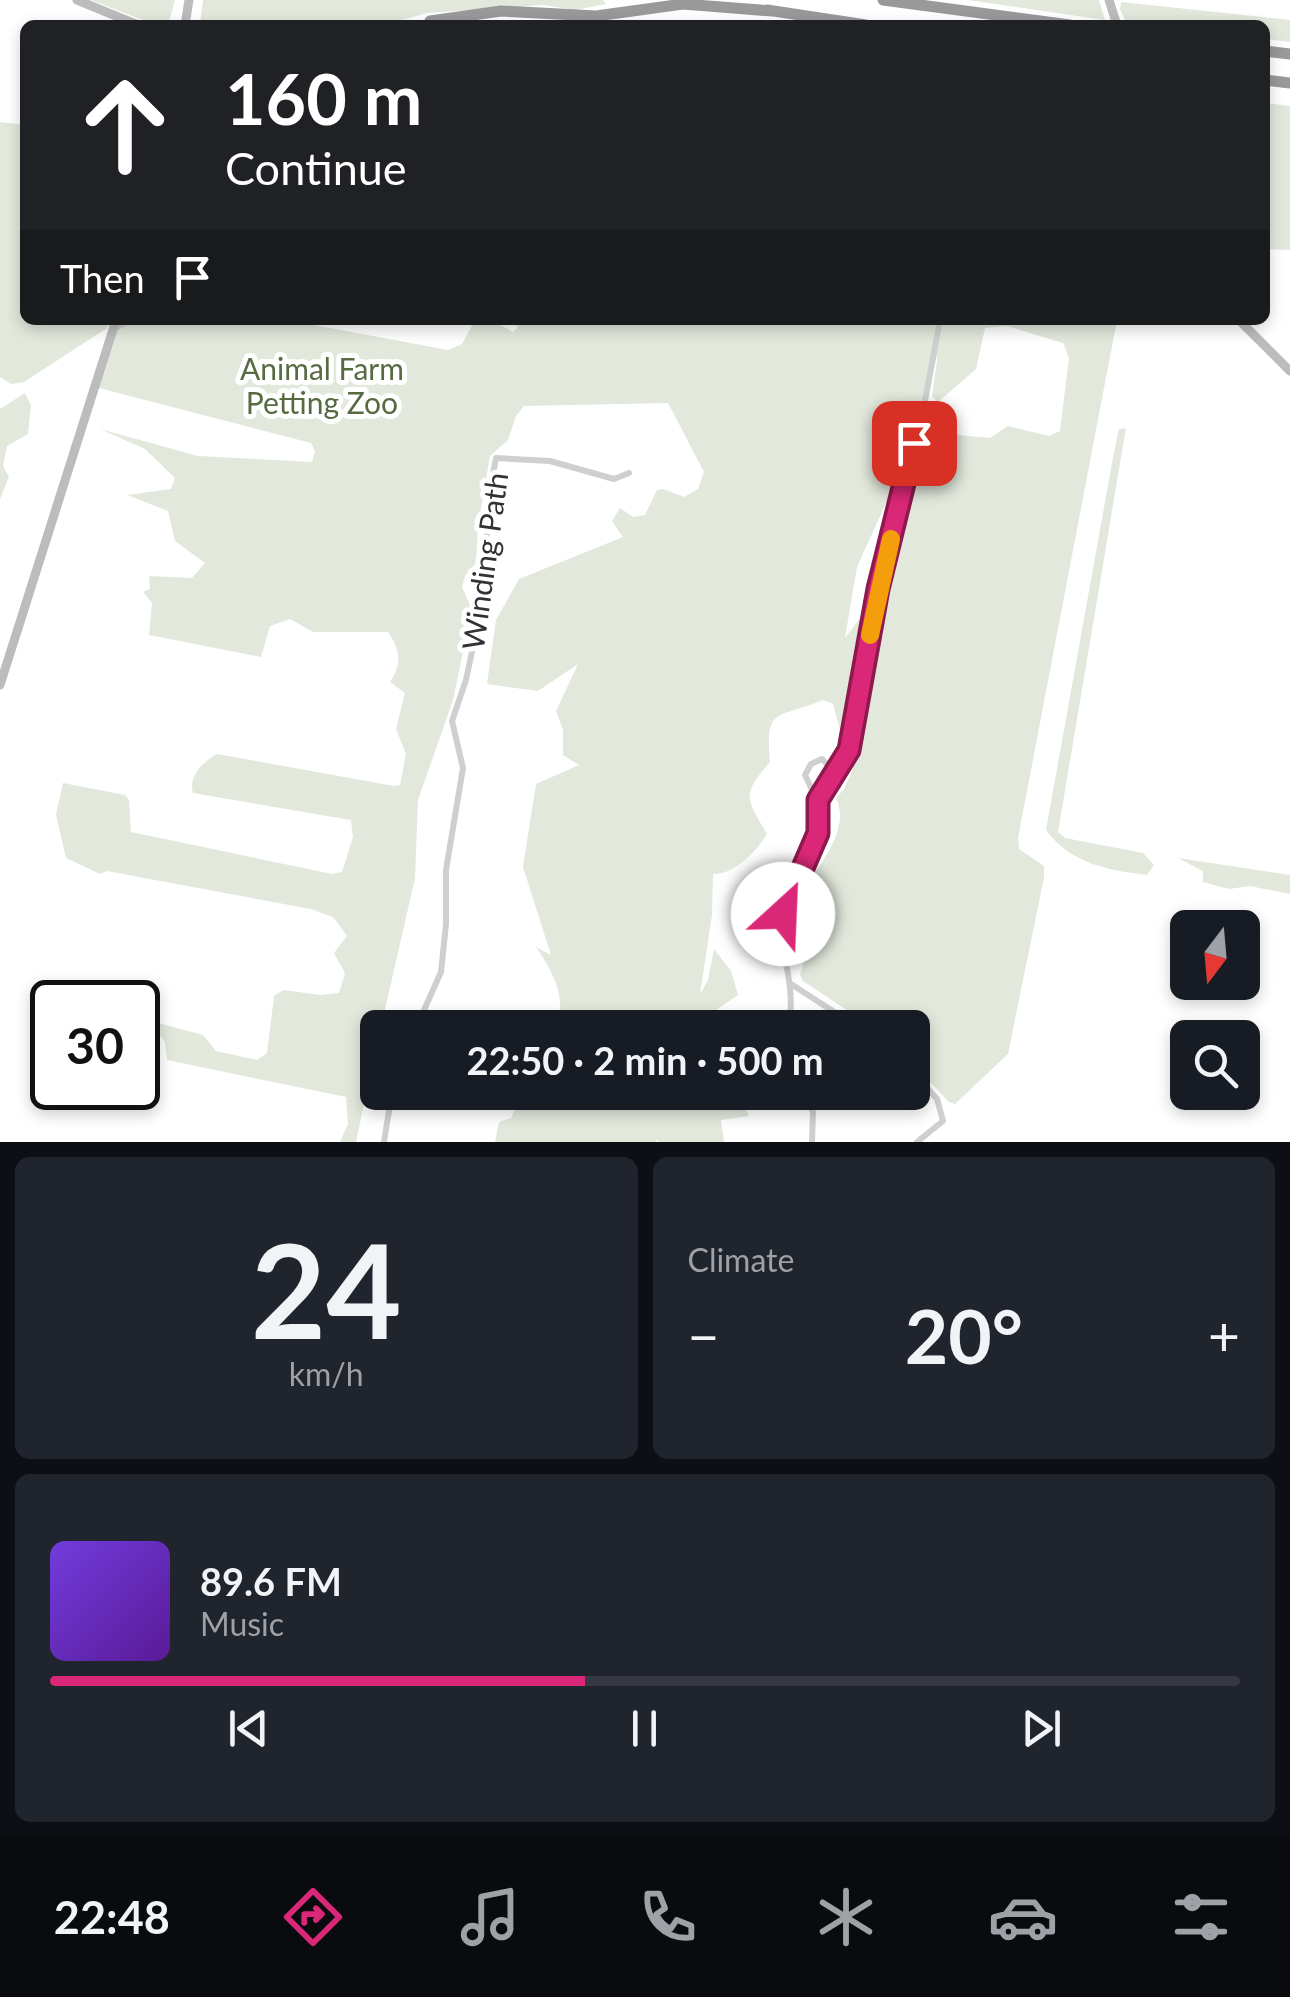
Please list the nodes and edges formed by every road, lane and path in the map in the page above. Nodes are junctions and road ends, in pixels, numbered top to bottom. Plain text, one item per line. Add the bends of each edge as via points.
1 (77, 0) edge
2 (704, 0) edge
3 (883, 0) edge
4 (772, 11) junction
5 (126, 20) edge
6 (447, 20) edge
7 (832, 20) edge
8 (1033, 20) edge
9 (115, 325) edge
10 (939, 325) edge
11 (1244, 325) edge
12 (1290, 372) edge
13 (629, 474) dead end
14 (0, 685) edge
15 (836, 773) junction
16 (818, 800) junction
17 (790, 983) junction
18 (424, 1010) edge
19 (790, 1010) edge
20 (831, 1010) edge
21 (930, 1092) edge
22 (389, 1110) edge
23 (812, 1110) edge
24 (384, 1142) edge
25 (812, 1142) edge
26 (917, 1142) edge

1 - 5 main road
2 - 4 highway
3 - 8 highway
4 - 6 highway via 682,4 596,16 502,11
4 - 7 highway
9 - 14 main road
10 - 15 street via 878,589 849,750
11 - 12 main road
13 - 18 street, Winding Path via 614,479 550,461 496,458 482,604 452,721 464,768 446,870 441,972
15 - 16 street
15 - 16 street via 822,759 811,764 805,775
16 - 17 street via 818,833 783,914 781,945
17 - 19 street
17 - 20 street
21 - 26 street via 943,1120
22 - 24 street
23 - 25 street

